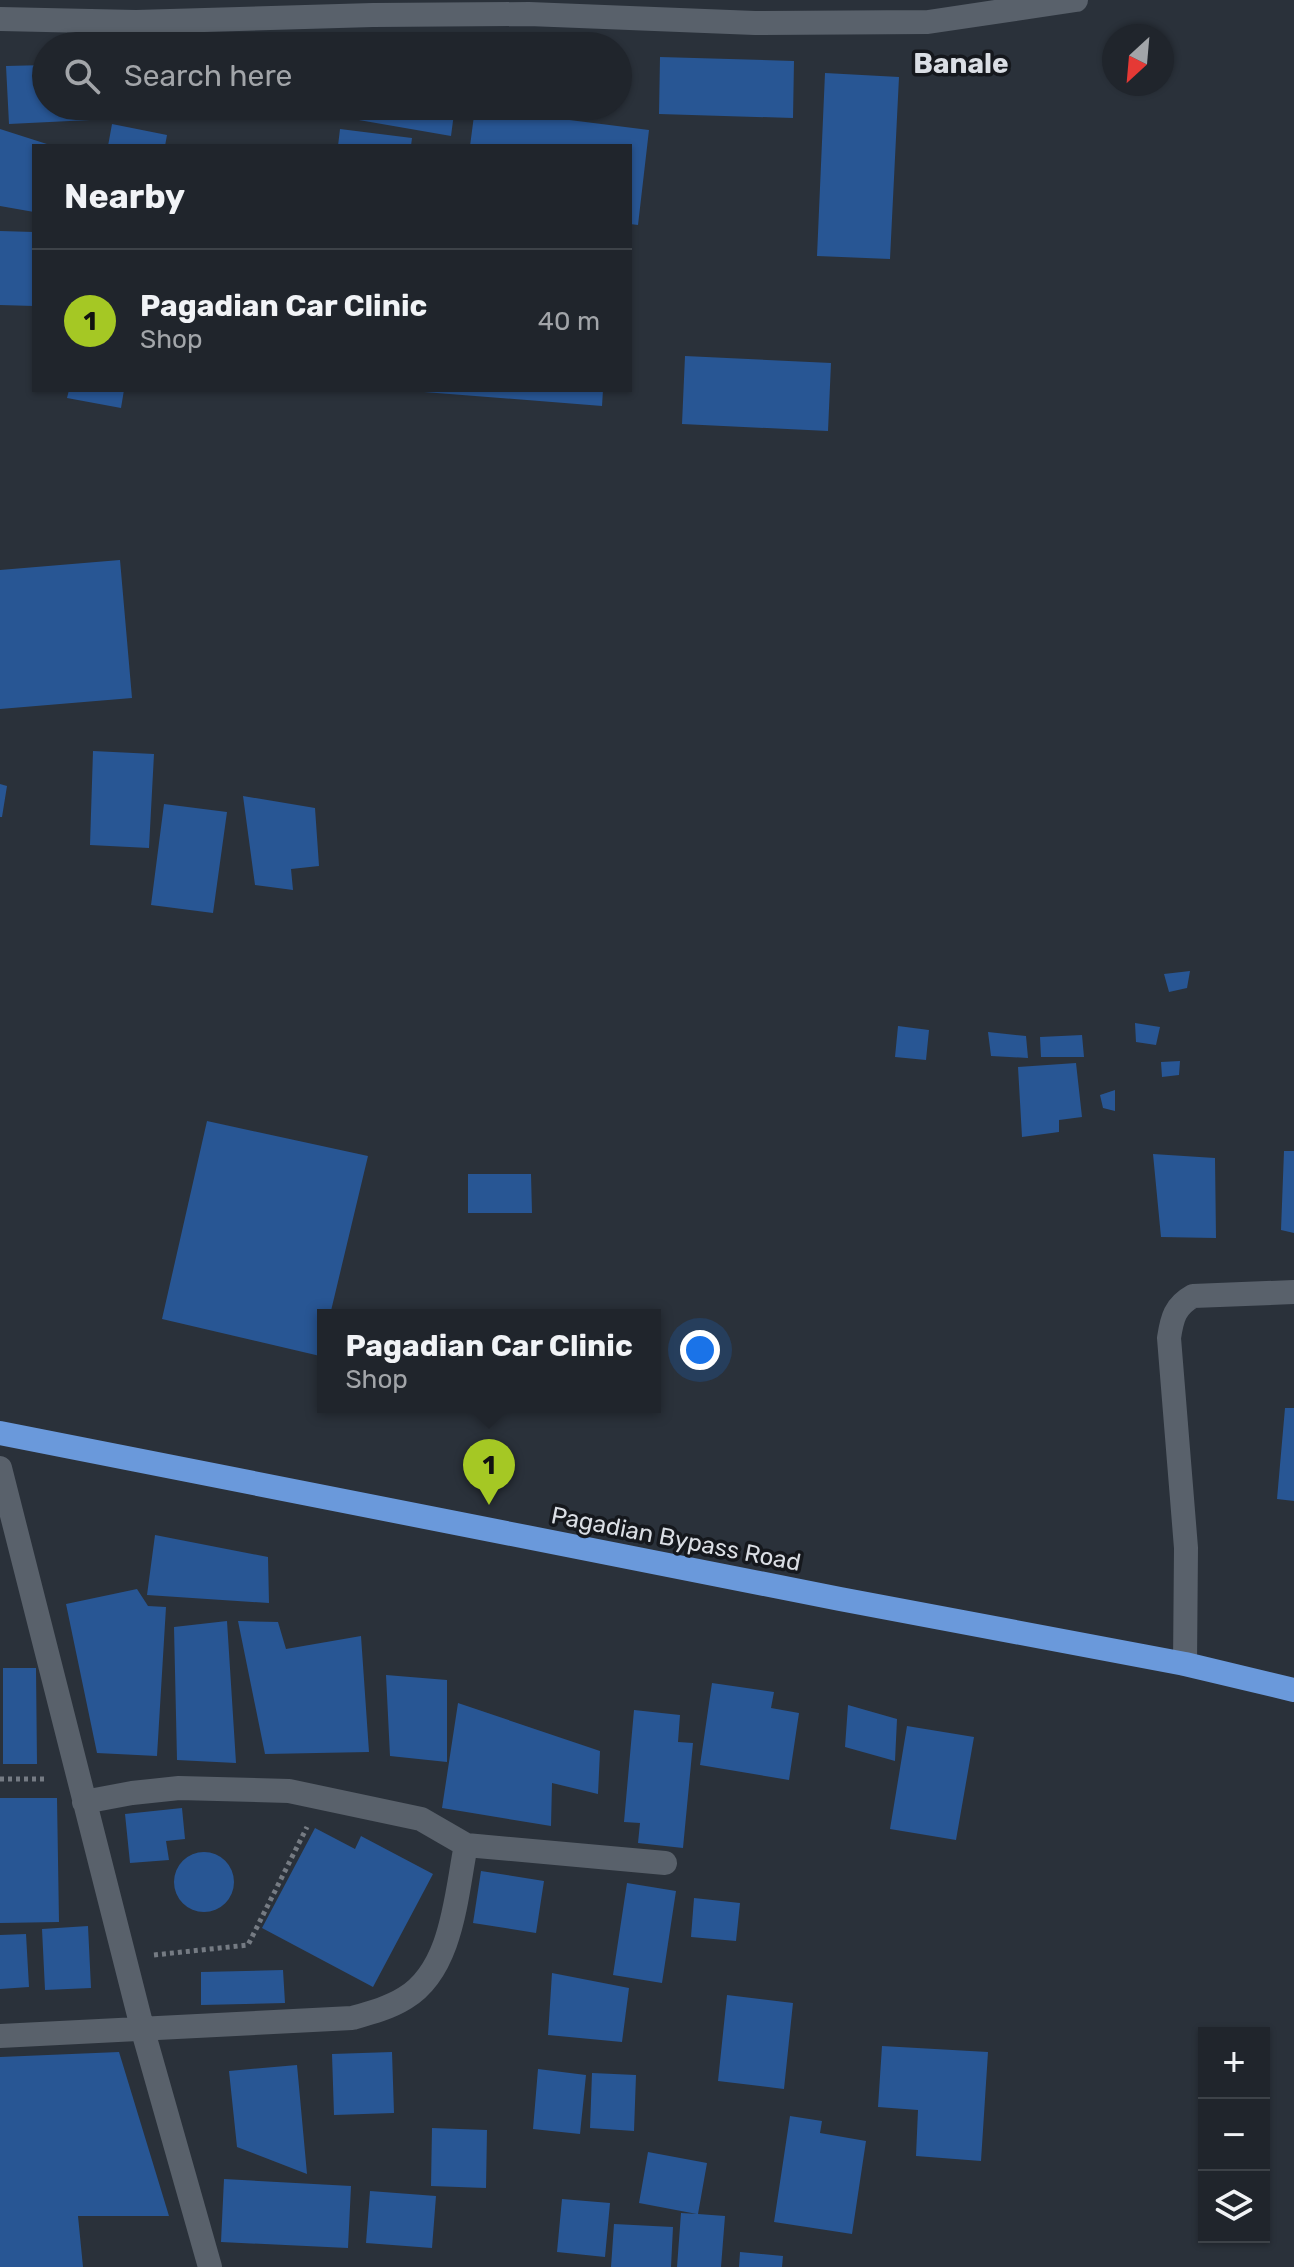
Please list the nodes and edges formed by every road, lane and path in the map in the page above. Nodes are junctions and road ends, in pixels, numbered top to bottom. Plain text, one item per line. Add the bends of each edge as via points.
1 (1076, 0) edge
2 (0, 19) edge
3 (1294, 1292) edge
4 (0, 1433) edge
5 (0, 1468) edge
6 (1185, 1664) junction
7 (1294, 1690) edge
8 (0, 1779) edge
9 (81, 1791) junction
10 (321, 1797) junction
11 (466, 1845) junction
12 (665, 1863) dead end
13 (124, 1958) junction
14 (143, 2031) junction
15 (0, 2036) edge
16 (210, 2267) edge

1 - 2 street via 928,22 755,23 529,14 136,22
3 - 6 street via 1193,1296 1182,1302 1172,1320 1169,1338 1186,1548
4 - 6 highway, Pagadian Bypass Road
5 - 9 street
6 - 7 highway, Pagadian Bypass Road
8 - 9 path
9 - 10 street via 179,1788
9 - 13 street
10 - 11 street via 421,1819
10 - 13 path via 248,1945
11 - 12 street
11 - 14 street via 449,1931 426,1979 407,1997 352,2018
13 - 14 street
14 - 15 street
14 - 16 street

